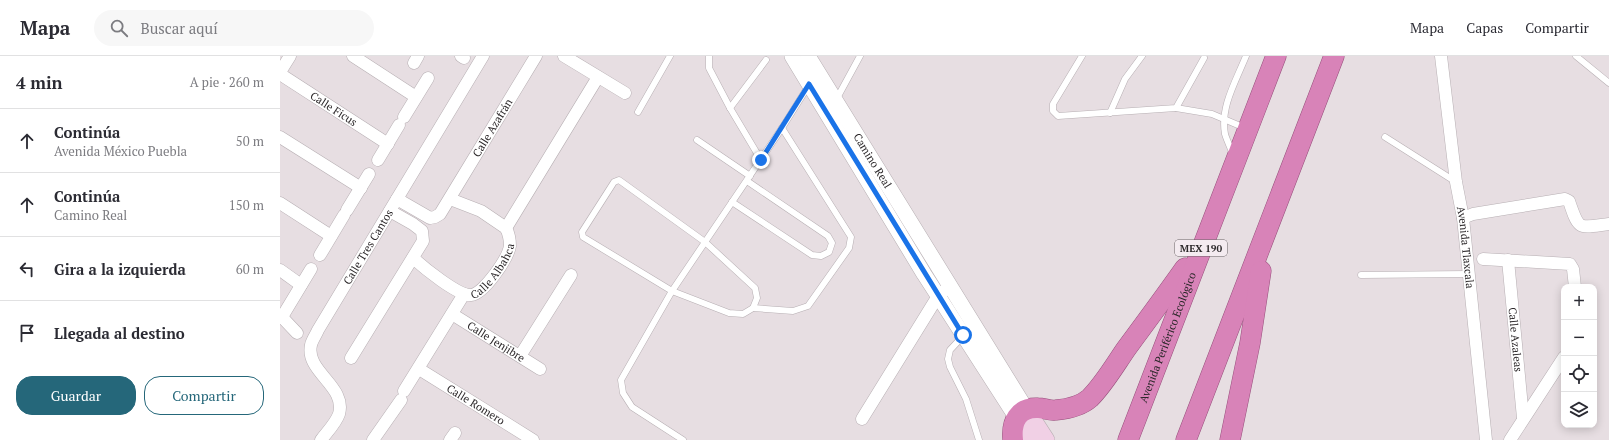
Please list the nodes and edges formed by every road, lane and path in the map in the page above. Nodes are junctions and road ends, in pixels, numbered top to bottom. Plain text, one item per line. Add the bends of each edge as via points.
1 (290, 56) edge
2 (352, 56) edge
3 (483, 56) edge
4 (536, 56) edge
5 (564, 56) edge
6 (670, 56) edge
7 (709, 56) edge
8 (792, 56) edge
9 (860, 56) edge
10 (1082, 56) edge
11 (1142, 56) edge
12 (1246, 56) edge
13 (1334, 56) edge
14 (1441, 56) edge
15 (1576, 56) edge
16 (811, 58) edge
17 (1204, 58) dead end
18 (766, 60) dead end
19 (1271, 60) edge
20 (280, 73) edge
21 (598, 77) junction
22 (428, 78) dead end
23 (1609, 83) edge
24 (809, 84) junction
25 (625, 93) dead end
26 (416, 97) junction
27 (835, 102) junction
28 (730, 108) junction
29 (1176, 108) junction
30 (638, 112) dead end
31 (1110, 113) junction
32 (1224, 118) junction
33 (782, 128) junction
34 (1248, 129) junction
35 (280, 137) edge
36 (1385, 137) dead end
37 (696, 140) dead end
38 (388, 144) junction
39 (378, 160) dead end
40 (761, 160) junction
41 (1236, 160) junction
42 (369, 174) dead end
43 (748, 178) junction
44 (1456, 182) junction
45 (361, 188) junction
46 (397, 199) junction
47 (450, 199) junction
48 (732, 202) junction
49 (280, 203) edge
50 (390, 211) junction
51 (420, 212) junction
52 (1463, 218) junction
53 (413, 224) junction
54 (1609, 224) edge
55 (506, 228) junction
56 (1267, 233) junction
57 (331, 236) junction
58 (705, 242) junction
59 (1201, 247) junction
60 (320, 255) dead end
61 (413, 258) junction
62 (1483, 259) dead end
63 (1508, 260) junction
64 (311, 269) dead end
65 (280, 270) edge
66 (930, 270) junction
67 (1361, 274) dead end
68 (1468, 274) junction
69 (571, 275) dead end
70 (1575, 284) edge
71 (301, 285) junction
72 (672, 291) junction
73 (944, 291) junction
74 (464, 294) junction
75 (753, 308) junction
76 (452, 314) junction
77 (281, 316) edge
78 (969, 332) junction
79 (297, 333) dead end
80 (520, 356) junction
81 (351, 358) dead end
82 (1561, 362) edge
83 (419, 369) junction
84 (540, 369) dead end
85 (1021, 413) junction
86 (1524, 418) junction
87 (862, 419) dead end
88 (321, 440) edge
89 (373, 440) edge
90 (533, 440) edge
91 (683, 440) edge
92 (979, 440) edge
93 (1013, 440) edge
94 (1030, 440) edge
95 (1046, 440) edge
96 (1128, 440) edge
97 (1186, 440) edge
98 (1230, 440) edge
99 (1486, 440) edge
100 (1510, 440) edge

1 - 20 street
2 - 26 street
3 - 46 street, Calle Tres Cantos
4 - 47 street, Calle Azafrán
5 - 21 street
6 - 30 lane
7 - 28 lane via 709,68
8 - 24 street, Camino Real
9 - 27 lane
10 - 31 lane via 1053,104 1053,112 1058,116
11 - 31 lane via 1125,79
12 - 32 lane via 1226,106
13 - 56 highway
14 - 44 street, Avenida Tlaxcala
15 - 23 lane
16 - 27 street, Camino Real
17 - 29 lane
18 - 28 lane
19 - 34 highway, Avenida Periférico Ecológico / MEX 190 via 1265,86
20 - 38 street, Calle Ficus
21 - 25 street
21 - 55 street, Calle Albahca
22 - 26 street
24 - 33 lane
24 - 66 street, Camino Real
26 - 38 street
27 - 66 street, Camino Real
28 - 40 lane
29 - 31 lane
29 - 32 lane
32 - 34 lane
32 - 41 lane via 1225,135
33 - 40 lane
33 - 75 lane via 851,237 848,248 808,306 793,311
34 - 41 highway, Avenida Periférico Ecológico / MEX 190
35 - 45 street
36 - 44 lane
37 - 43 lane
38 - 39 street
40 - 43 lane
41 - 59 highway, Avenida Periférico Ecológico / MEX 190
42 - 45 street
43 - 48 lane
43 - 48 lane via 828,236 832,243 828,252 821,256 812,255
44 - 52 street, Avenida Tlaxcala
45 - 57 street
46 - 50 street, Calle Tres Cantos
46 - 51 street
47 - 51 street, Calle Azafrán via 435,217 430,218
47 - 55 street via 481,211
48 - 58 lane
49 - 57 street
50 - 53 street
50 - 88 street, Calle Tres Cantos via 311,345 315,365 339,396 341,405 338,416
51 - 53 street
52 - 54 street via 1473,214 1565,199 1569,201 1579,226
52 - 68 street, Avenida Tlaxcala
53 - 61 street via 422,231 423,236 423,241
55 - 74 street, Calle Albahca via 510,237 510,247 503,260 480,292
56 - 97 highway
56 - 98 highway via 1250,343
57 - 60 street
58 - 72 lane
58 - 72 lane via 624,182 614,182 582,232 584,236
58 - 75 lane via 755,288 757,298
59 - 85 highway via 1090,398 1068,409 1054,411 1038,408
59 - 96 highway, Avenida Periférico Ecológico / MEX 190
61 - 74 street via 426,271
61 - 81 street
62 - 63 street
63 - 70 street via 1570,264
63 - 86 street, Calle Azaleas
64 - 71 street
65 - 71 street
66 - 73 street
67 - 68 lane
68 - 99 street, Avenida Tlaxcala
69 - 80 street
71 - 77 street
72 - 75 lane via 729,313 743,314
72 - 91 lane via 621,380 623,393 632,407
73 - 78 street
73 - 87 street
74 - 76 street, Calle Albahca
76 - 80 street, Calle Jenjibre
76 - 83 street, Calle Albahca
77 - 79 street
78 - 85 street
78 - 92 lane via 950,350 948,359 966,399
80 - 84 street, Calle Jenjibre
82 - 86 street
83 - 89 street, Calle Albahca
83 - 90 street, Calle Romero
85 - 93 highway via 1012,430
85 - 94 main road
85 - 95 main road
86 - 100 street

